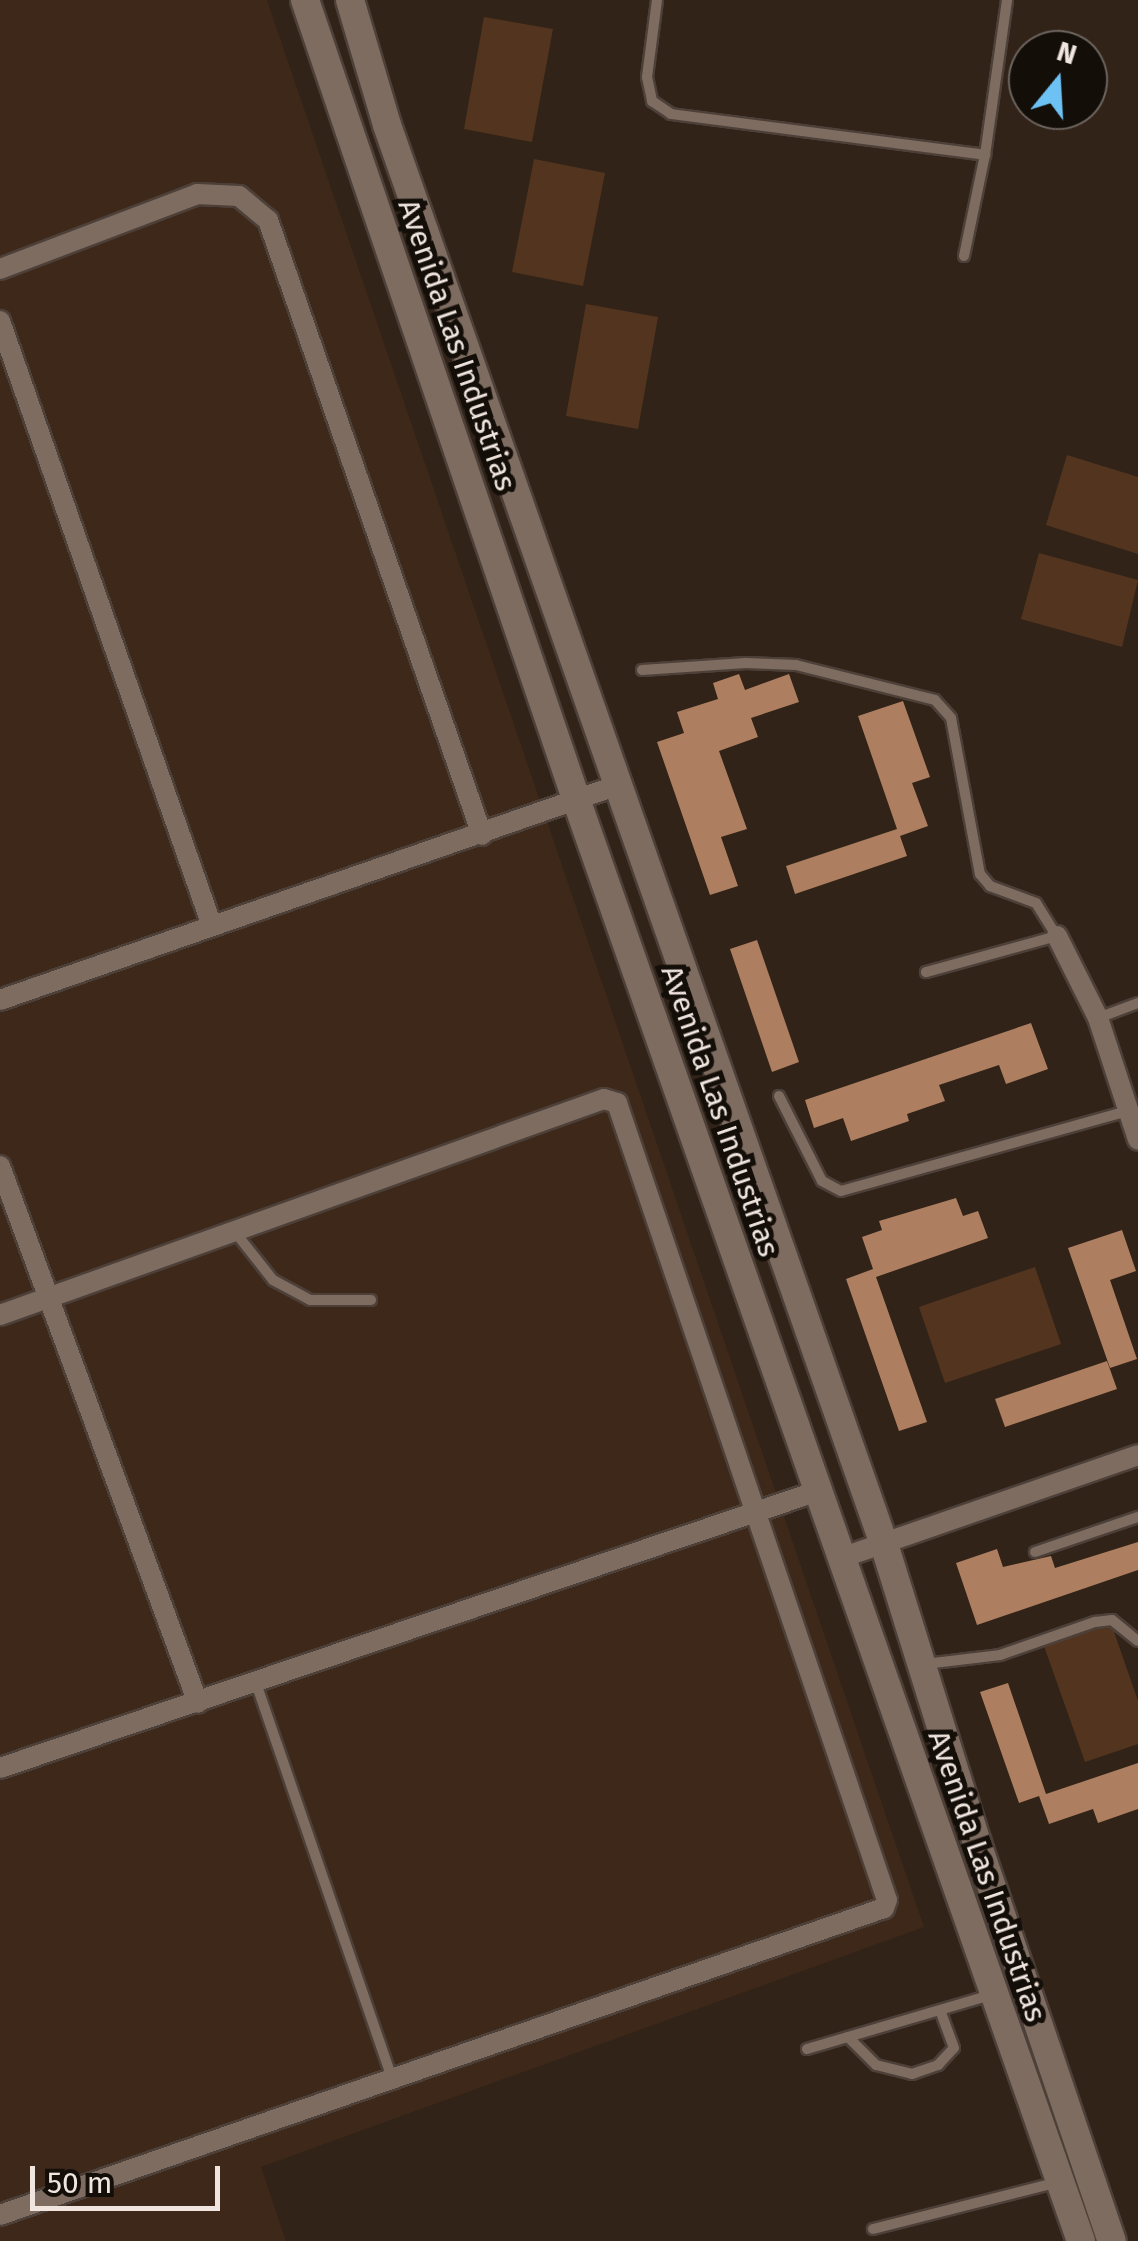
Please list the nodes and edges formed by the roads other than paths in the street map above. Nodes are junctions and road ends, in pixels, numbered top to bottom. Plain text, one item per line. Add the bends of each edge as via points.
1 (305, 0) edge
2 (350, 0) edge
3 (656, 0) edge
4 (1007, 0) edge
5 (985, 155) junction
6 (964, 256) dead end
7 (0, 270) edge
8 (0, 321) edge
9 (642, 670) dead end
10 (618, 784) junction
11 (576, 799) junction
12 (482, 835) junction
13 (212, 926) junction
14 (1057, 936) junction
15 (926, 972) dead end
16 (0, 1000) edge
17 (1138, 1003) edge
18 (1098, 1018) junction
19 (779, 1096) dead end
20 (1128, 1111) junction
21 (1138, 1140) edge
22 (0, 1166) edge
23 (235, 1232) junction
24 (48, 1298) junction
25 (371, 1300) dead end
26 (0, 1315) edge
27 (1138, 1455) edge
28 (818, 1491) junction
29 (756, 1510) junction
30 (1138, 1518) edge
31 (884, 1544) junction
32 (1035, 1552) dead end
33 (842, 1558) junction
34 (1138, 1641) edge
35 (924, 1664) junction
36 (256, 1683) junction
37 (198, 1704) junction
38 (0, 1768) edge
39 (994, 1994) junction
40 (940, 2010) junction
41 (848, 2037) junction
42 (806, 2050) dead end
43 (392, 2077) junction
44 (1060, 2182) junction
45 (0, 2215) edge
46 (873, 2229) dead end
47 (1081, 2241) edge
48 (1112, 2241) edge

1 - 11 street, Avenida Las Industrias
2 - 10 street, Avenida Las Industrias via 387,126
3 - 5 lane via 648,77 652,100 671,114
4 - 5 lane
5 - 6 lane
7 - 12 street via 197,194 239,196 268,220
8 - 13 street
9 - 14 lane via 796,665 935,700 950,718 980,874 990,886 1036,903
10 - 11 street
10 - 31 street, Avenida Las Industrias
11 - 12 street
11 - 28 street, Avenida Las Industrias
12 - 13 street
13 - 16 street
14 - 15 lane
14 - 18 street
17 - 18 lane
18 - 20 street
19 - 20 lane via 822,1181 841,1191
20 - 21 street
22 - 24 street
23 - 24 street
23 - 25 lane via 273,1280 310,1300
23 - 29 street via 604,1099 618,1104
24 - 26 street
24 - 37 street
27 - 31 street
28 - 29 street
28 - 33 street, Avenida Las Industrias
29 - 36 street
29 - 43 street via 887,1890 884,1908
30 - 32 lane
31 - 33 street
31 - 35 street, Avenida Las Industrias
33 - 39 street, Avenida Las Industrias
34 - 35 lane via 1112,1620 1000,1655
35 - 48 street, Avenida Las Industrias via 977,1843
36 - 37 street
36 - 43 lane
37 - 38 street
39 - 40 lane
39 - 44 street, Avenida Las Industrias
40 - 41 lane
40 - 41 lane via 954,2048 938,2065 912,2074 876,2065
41 - 42 lane
43 - 45 street
44 - 46 lane
44 - 47 street, Avenida Las Industrias

